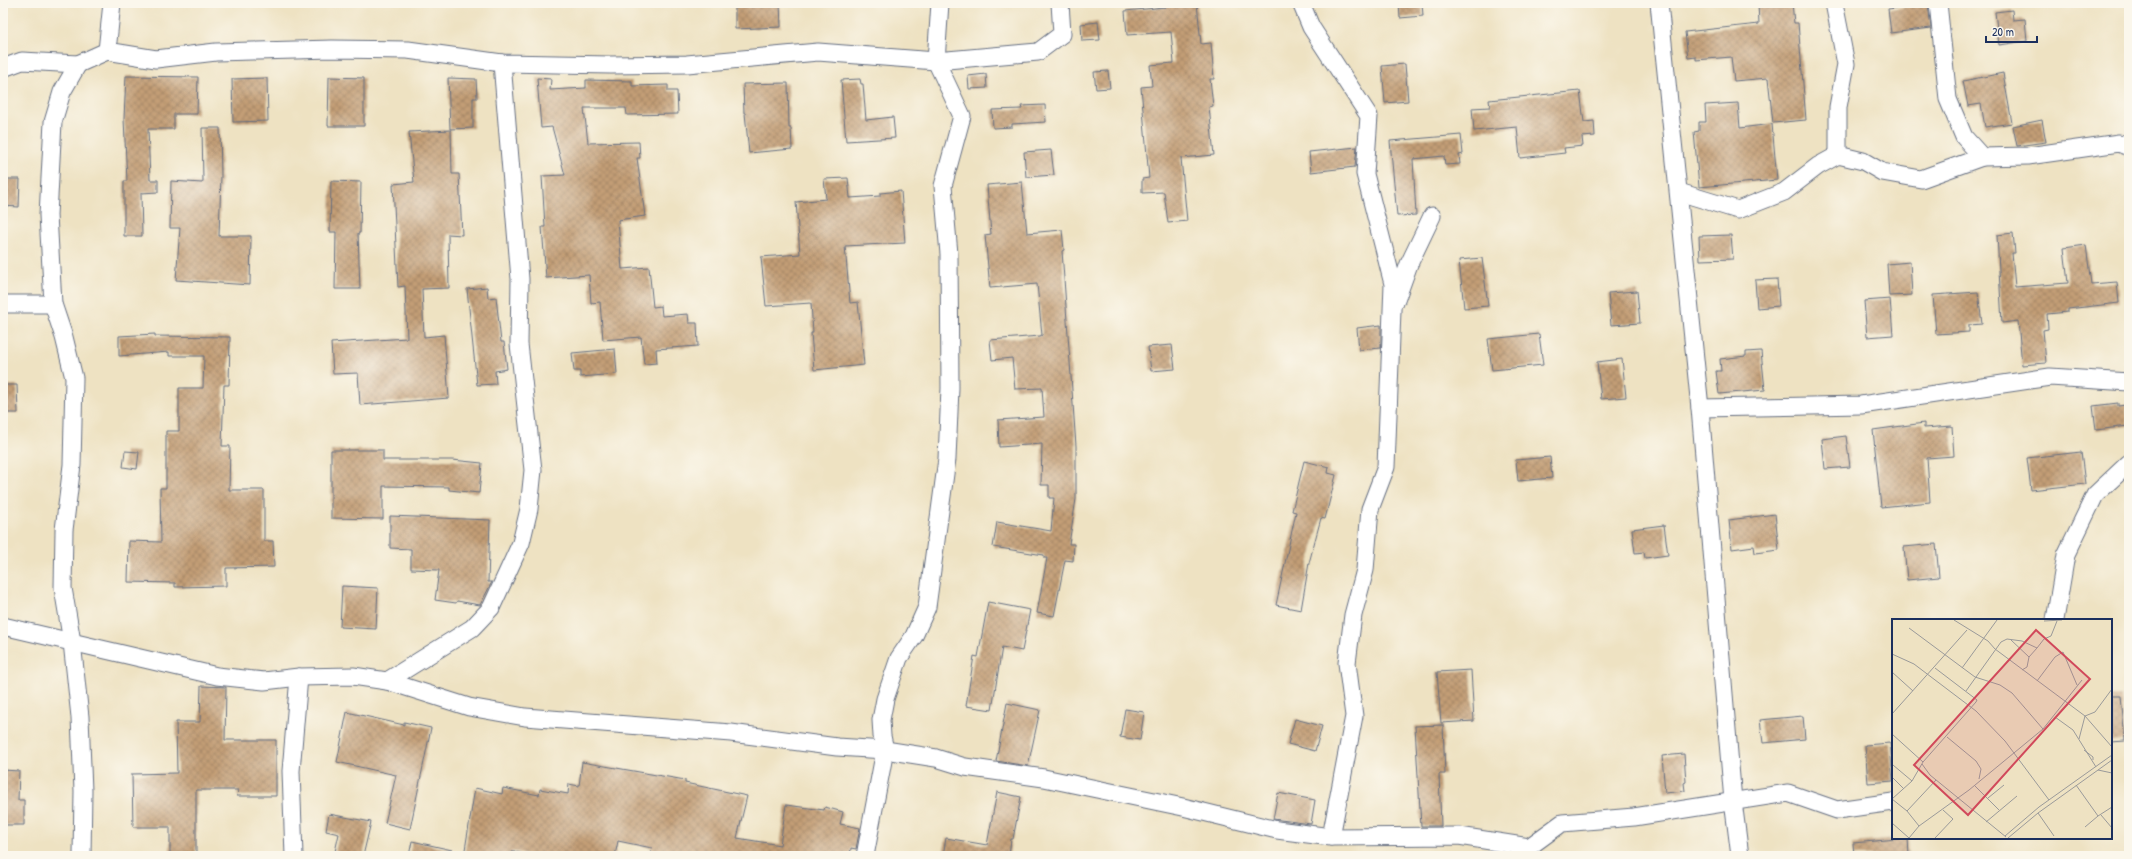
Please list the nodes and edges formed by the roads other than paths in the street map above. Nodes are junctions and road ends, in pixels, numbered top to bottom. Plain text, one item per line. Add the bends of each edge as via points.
1 (112, 3) edge
2 (940, 3) edge
3 (1060, 3) edge
4 (1301, 3) edge
5 (1659, 3) edge
6 (1834, 3) edge
7 (1938, 3) edge
8 (107, 51) junction
9 (936, 61) junction
10 (502, 62) junction
11 (78, 64) junction
12 (3, 68) edge
13 (2129, 147) edge
14 (1838, 155) junction
15 (1982, 157) junction
16 (1679, 192) junction
17 (1432, 216) dead end
18 (3, 304) edge
19 (52, 304) junction
20 (1392, 309) junction
21 (2129, 382) edge
22 (1700, 408) junction
23 (2129, 463) edge
24 (2055, 619) edge
25 (3, 626) edge
26 (72, 642) junction
27 (298, 677) junction
28 (387, 681) junction
29 (885, 750) junction
30 (1733, 801) junction
31 (1892, 802) edge
32 (1331, 837) junction
33 (1528, 851) edge
34 (82, 856) edge
35 (294, 856) edge
36 (865, 856) edge
37 (1740, 856) edge

1 - 8 street
2 - 9 street
3 - 9 street via 1062,34 1038,52
4 - 20 street via 1311,27 1369,116 1365,174 1393,284
5 - 16 street
6 - 14 street via 1846,64 1838,106
7 - 15 street via 1948,99 1964,137
8 - 10 street via 156,59 216,52 408,50
8 - 11 street
9 - 10 street via 818,52 687,64
9 - 29 street via 962,116 942,186 949,254 950,388 947,459 927,607 914,636 899,658 885,699 881,720
10 - 28 street via 520,279 519,344 533,470 530,509 521,543 491,608 472,628
11 - 12 street via 22,62
11 - 19 street via 62,92 53,122 48,215
13 - 15 street via 2119,143 2028,156
14 - 15 street via 1863,161 1882,172 1921,178
14 - 16 street via 1818,166 1784,192 1738,210
16 - 22 street
17 - 20 street via 1409,264
18 - 19 street
19 - 26 street via 64,337 74,378 72,465 63,559 63,588
20 - 32 street via 1386,467 1370,509 1365,570 1353,615 1347,663 1354,716
21 - 22 street via 2050,377 1861,405
22 - 30 street
23 - 24 street via 2095,495 2066,555
25 - 26 street
26 - 27 street via 217,676 264,681
26 - 34 street via 83,761
27 - 28 street via 353,676
27 - 35 street via 291,771
28 - 29 street via 469,707 524,717 731,733 837,747
29 - 32 street via 936,758 965,767 1098,788 1277,830
29 - 36 street
30 - 31 street via 1788,793 1837,810
30 - 33 street via 1634,817 1562,823
30 - 37 street
32 - 33 street via 1459,836

